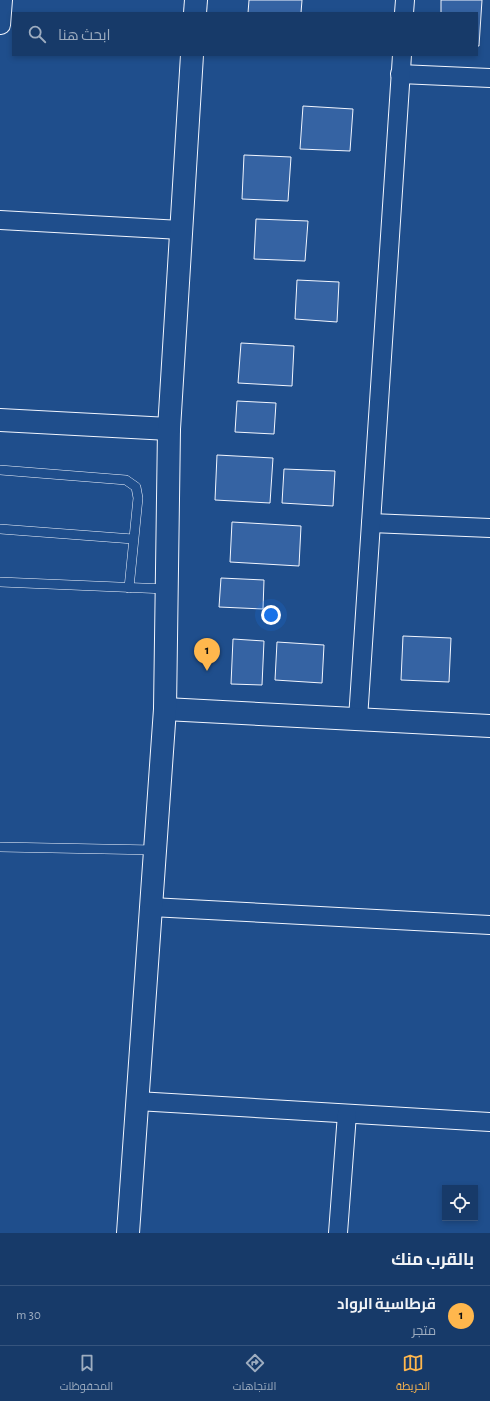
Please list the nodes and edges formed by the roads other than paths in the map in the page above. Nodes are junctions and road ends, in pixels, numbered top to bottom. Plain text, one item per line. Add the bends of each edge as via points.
1 (3, 0) edge
2 (196, 0) edge
3 (405, 0) edge
4 (195, 12) edge
5 (404, 12) edge
6 (5, 25) edge
7 (192, 56) edge
8 (402, 56) edge
9 (400, 74) junction
10 (490, 78) edge
11 (0, 220) edge
12 (181, 230) junction
13 (0, 420) edge
14 (169, 429) junction
15 (0, 470) edge
16 (371, 523) junction
17 (490, 528) edge
18 (0, 529) edge
19 (133, 539) junction
20 (0, 582) edge
21 (129, 588) junction
22 (167, 589) junction
23 (165, 709) junction
24 (358, 719) junction
25 (490, 726) edge
26 (0, 846) edge
27 (155, 850) junction
28 (151, 907) junction
29 (490, 925) edge
30 (137, 1101) junction
31 (347, 1114) junction
32 (490, 1122) edge
33 (128, 1233) edge
34 (338, 1233) edge

1 - 6 street
2 - 4 street
3 - 5 street
7 - 12 street
8 - 9 street
9 - 10 street
9 - 16 street
11 - 12 street
12 - 14 street
13 - 14 street
14 - 22 street
15 - 19 lane via 126,480 136,487 138,498
16 - 17 street
16 - 24 street
18 - 19 lane
19 - 21 lane
20 - 21 lane
21 - 22 lane
22 - 23 street
23 - 24 street
23 - 27 street
24 - 25 street
26 - 27 lane
27 - 28 street
28 - 29 street
28 - 30 street
30 - 31 street
30 - 33 street
31 - 32 street
31 - 34 street

